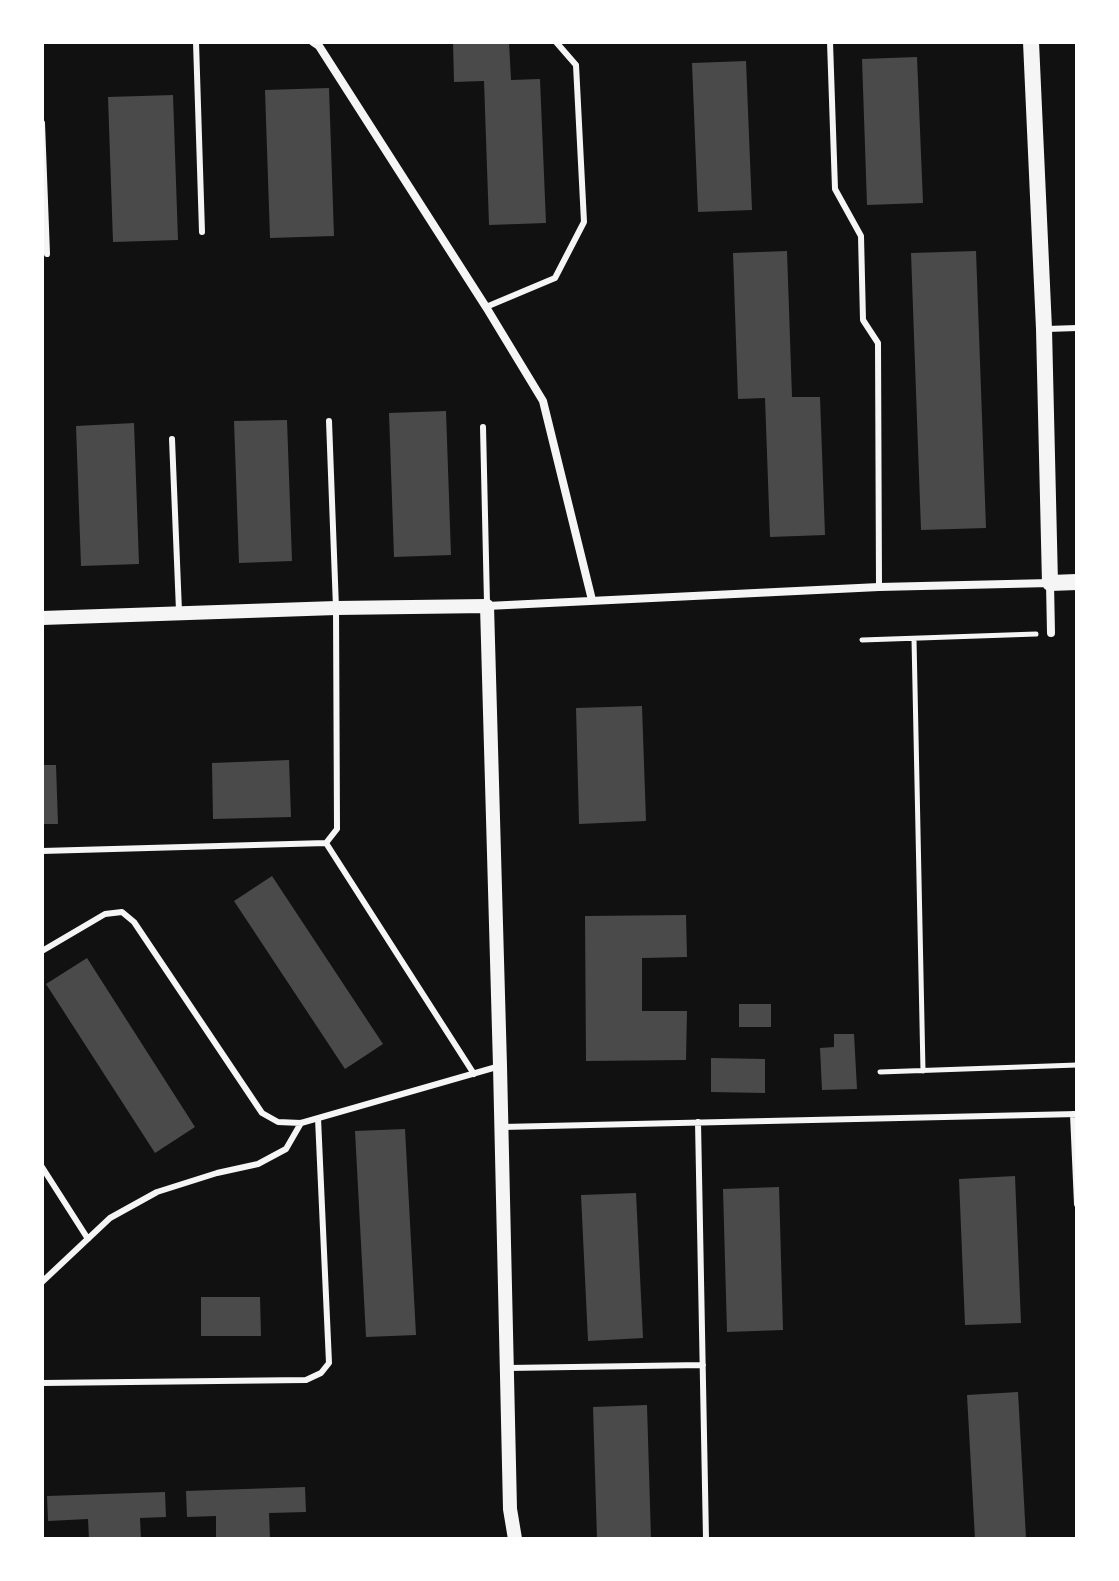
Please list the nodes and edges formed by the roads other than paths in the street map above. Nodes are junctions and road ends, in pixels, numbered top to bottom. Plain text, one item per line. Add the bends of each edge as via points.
1 (196, 42) edge
2 (313, 42) edge
3 (556, 42) edge
4 (830, 42) edge
5 (1031, 42) edge
6 (42, 123) edge
7 (202, 232) dead end
8 (47, 254) dead end
9 (486, 307) junction
10 (1077, 328) edge
11 (1044, 329) junction
12 (329, 421) dead end
13 (483, 427) dead end
14 (172, 439) dead end
15 (1077, 582) edge
16 (1050, 583) junction
17 (879, 587) junction
18 (592, 600) junction
19 (487, 606) junction
20 (336, 608) junction
21 (179, 614) junction
22 (42, 618) edge
23 (1051, 633) road end
24 (326, 843) junction
25 (42, 851) edge
26 (42, 951) edge
27 (500, 1066) junction
28 (474, 1074) junction
29 (1075, 1114) edge
30 (318, 1118) junction
31 (698, 1122) junction
32 (301, 1123) junction
33 (502, 1127) junction
34 (42, 1167) edge
35 (1077, 1204) edge
36 (88, 1239) junction
37 (42, 1282) edge
38 (703, 1365) junction
39 (508, 1368) junction
40 (42, 1383) edge
41 (515, 1539) edge
42 (706, 1539) edge

1 - 7 lane
2 - 9 street
3 - 9 lane via 576,65 584,222 555,278
4 - 17 lane via 835,189 861,236 863,320 878,343
5 - 11 main road
6 - 8 lane
9 - 18 street via 543,401
10 - 11 lane
11 - 16 main road
12 - 20 lane
13 - 19 lane
14 - 21 lane
15 - 16 main road
16 - 17 street
16 - 23 street
17 - 18 street
18 - 19 street
19 - 20 street
19 - 27 street
20 - 21 street
20 - 24 lane via 337,829
21 - 22 street
24 - 25 lane
24 - 28 lane
26 - 32 lane via 105,914 122,912 134,922 262,1113 278,1122
27 - 28 lane
27 - 33 street
28 - 30 lane
29 - 31 lane
29 - 35 lane
30 - 32 lane
30 - 40 lane via 329,1363 321,1373 306,1380
31 - 33 lane
31 - 38 lane
32 - 36 lane via 286,1149 258,1164 157,1192 110,1218
33 - 39 street
34 - 36 lane
36 - 37 lane
38 - 39 lane
38 - 42 lane
39 - 41 street

